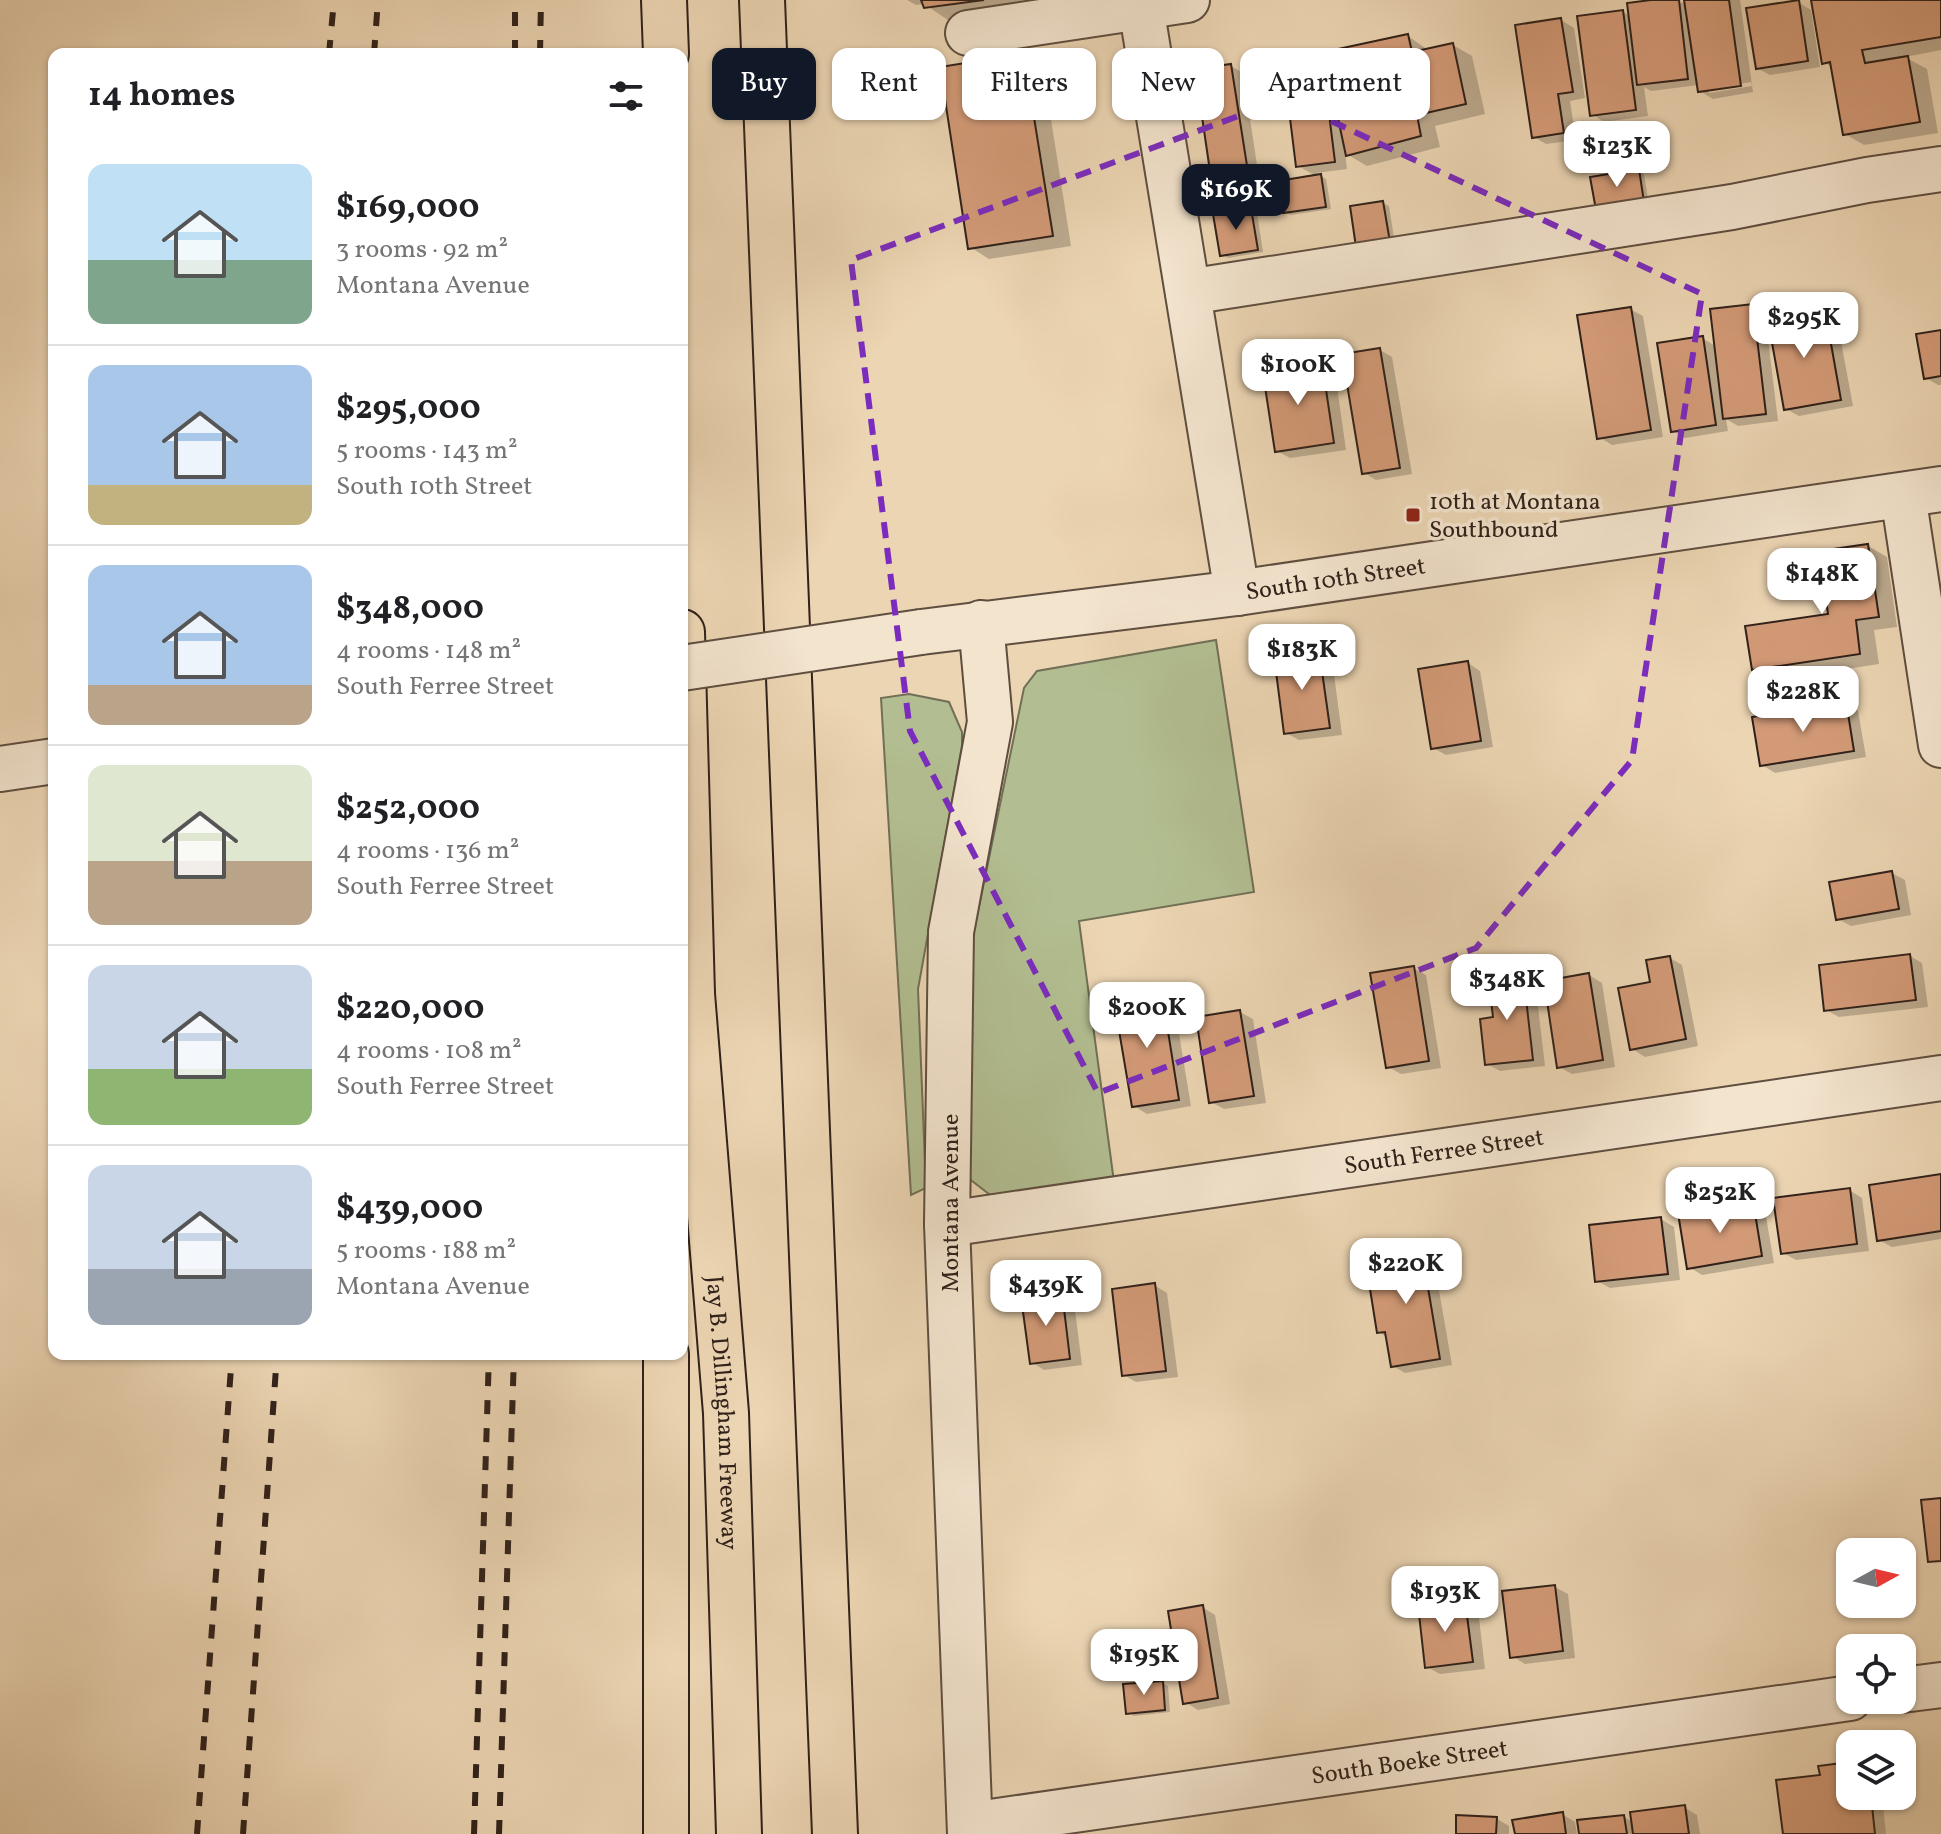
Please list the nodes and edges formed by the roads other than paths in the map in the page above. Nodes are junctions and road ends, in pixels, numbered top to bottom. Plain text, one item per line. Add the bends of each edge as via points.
1 (664, 0) edge
2 (762, 0) edge
3 (1187, 0) edge
4 (1141, 7) junction
5 (968, 33) dead end
6 (666, 48) edge
7 (1941, 169) edge
8 (1188, 292) junction
9 (1922, 492) edge
10 (1237, 593) junction
11 (981, 623) junction
12 (688, 667) edge
13 (1941, 745) edge
14 (48, 762) edge
15 (0, 769) edge
16 (688, 849) edge
17 (692, 994) junction
18 (688, 1042) edge
19 (1941, 1078) edge
20 (947, 1224) junction
21 (666, 1360) edge
22 (1941, 1685) edge
23 (1916, 1688) edge
24 (1836, 1700) edge
25 (970, 1830) edge
26 (666, 1834) edge
27 (739, 1834) edge
28 (835, 1834) edge

1 - 6 highway
2 - 28 highway
3 - 4 street
4 - 5 street
4 - 8 street
7 - 8 street
8 - 10 street
9 - 10 street, South 10th Street
9 - 13 street
10 - 11 street, South 10th Street
11 - 12 street, South 10th Street, bridge
11 - 20 street, Montana Avenue via 990,722 951,932
14 - 15 street
16 - 17 highway
17 - 18 highway
17 - 27 highway, Jay B. Dillingham Freeway via 726,1413
19 - 20 street, South Ferree Street
20 - 25 street, Montana Avenue
21 - 26 highway
22 - 23 street
24 - 25 street, South Boeke Street

